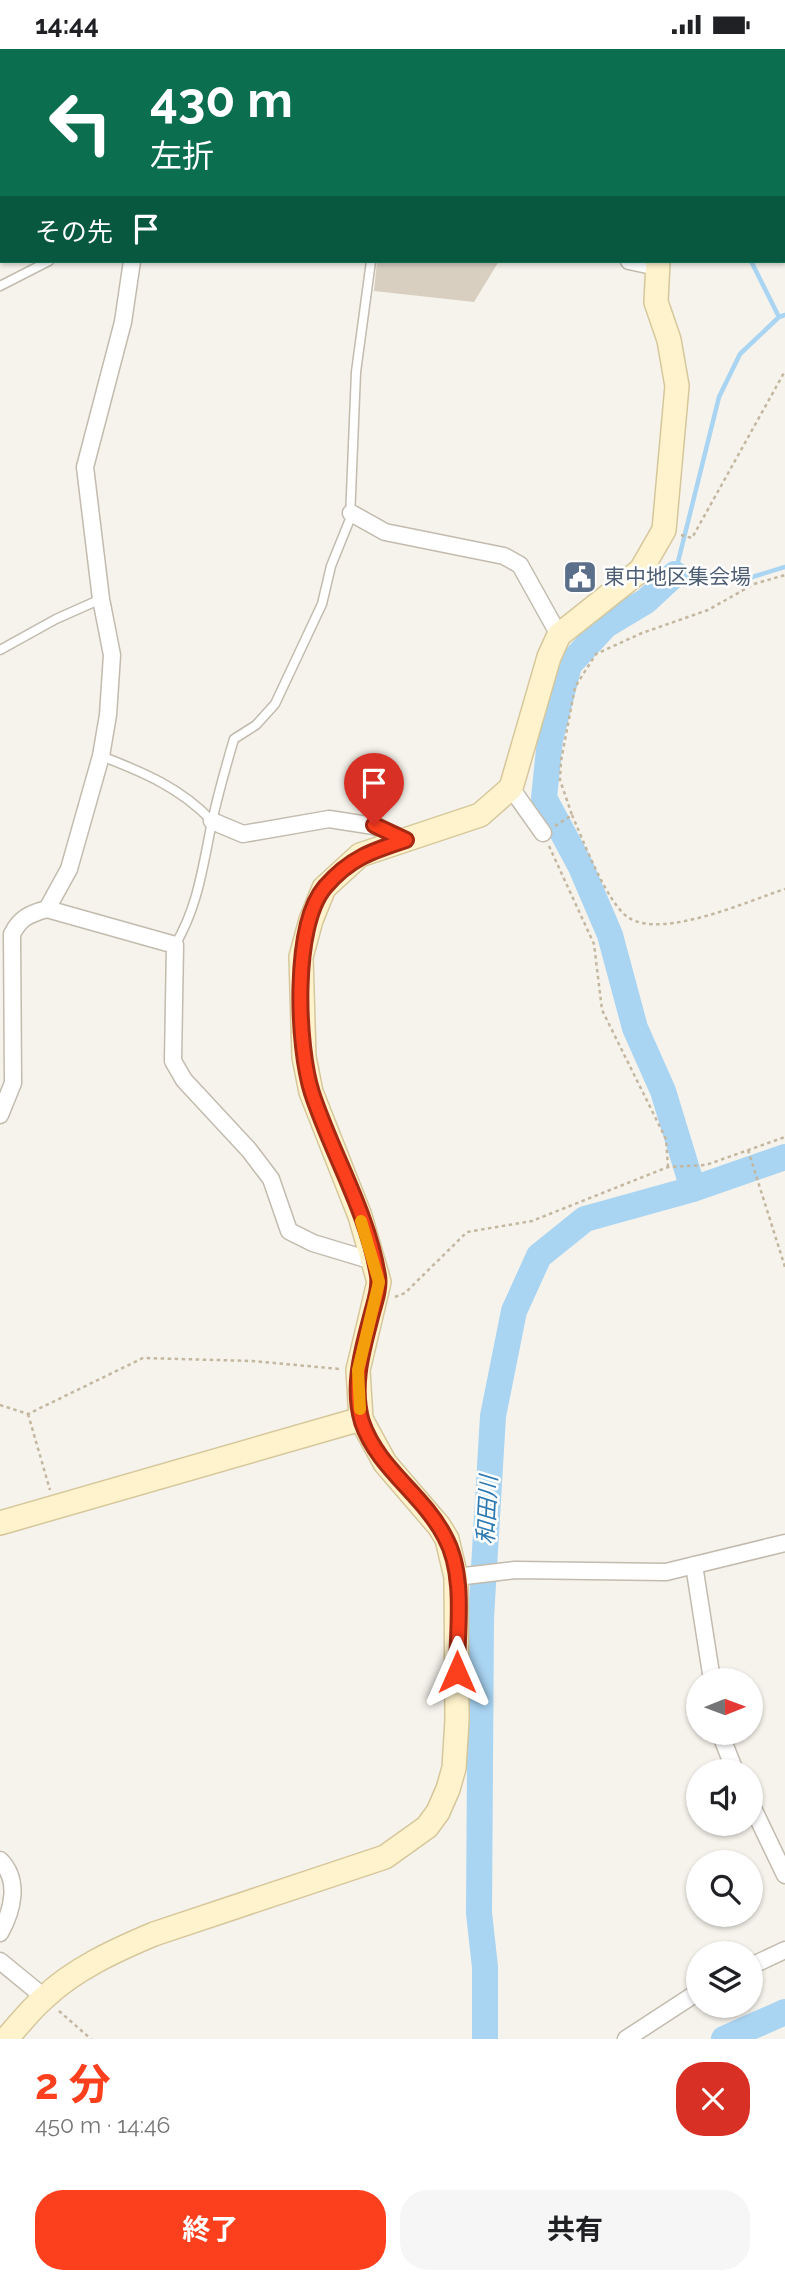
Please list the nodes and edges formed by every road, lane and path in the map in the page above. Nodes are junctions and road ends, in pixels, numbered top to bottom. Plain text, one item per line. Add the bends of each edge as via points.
1 (45, 263) edge
2 (132, 263) edge
3 (371, 263) edge
4 (657, 264) edge
5 (0, 286) edge
6 (785, 371) edge
7 (351, 513) junction
8 (664, 530) junction
9 (785, 575) edge
10 (101, 599) junction
11 (559, 635) junction
12 (0, 650) edge
13 (102, 756) junction
14 (511, 788) junction
15 (572, 815) junction
16 (212, 821) junction
17 (543, 833) junction
18 (406, 840) junction
19 (785, 890) edge
20 (47, 909) junction
21 (6, 934) edge
22 (175, 945) junction
23 (0, 1115) edge
24 (785, 1137) edge
25 (748, 1150) junction
26 (668, 1167) junction
27 (376, 1262) junction
28 (785, 1267) edge
29 (373, 1308) junction
30 (358, 1370) junction
31 (0, 1405) edge
32 (28, 1414) junction
33 (361, 1419) junction
34 (55, 1506) junction
35 (0, 1523) edge
36 (785, 1543) edge
37 (694, 1565) junction
38 (462, 1576) junction
39 (710, 1668) edge
40 (763, 1829) edge
41 (0, 1860) edge
42 (785, 1875) edge
43 (0, 1933) edge
44 (785, 1950) edge
45 (763, 1960) edge
46 (0, 1961) edge
47 (44, 1997) junction
48 (686, 2000) edge
49 (6, 2039) edge
50 (91, 2039) edge
51 (626, 2039) edge

1 - 5 lane
2 - 10 street via 123,323 85,467
3 - 7 lane via 356,372
4 - 8 street via 656,302 669,339 677,386
6 - 8 path via 692,538
7 - 11 street via 386,532 504,556 520,565
7 - 16 lane via 322,604 275,704 256,725 234,739
8 - 11 street via 641,570
9 - 15 path via 754,584 708,610 619,644 596,655 585,667 575,687 559,780
10 - 12 lane
10 - 13 street via 112,655
11 - 14 street
13 - 16 lane via 150,775 194,801
13 - 20 street via 69,869
14 - 17 street
14 - 18 street via 480,815
15 - 17 path
15 - 19 path via 601,880 627,917 640,922 671,925
16 - 18 street via 243,835 329,819 374,825
16 - 22 lane via 198,895 189,923
17 - 26 path via 594,944 602,1010 666,1139
18 - 27 street via 360,855 324,888 301,957 304,1057 312,1092
20 - 21 street via 29,914
20 - 22 street
21 - 23 street via 13,1083
22 - 27 street via 173,1061 184,1080 271,1179 289,1231
24 - 25 path
25 - 26 path via 706,1165
25 - 28 path
26 - 29 path via 532,1221 467,1232 405,1293
27 - 29 street via 379,1282
29 - 30 street
30 - 32 path via 143,1358
30 - 33 street
31 - 32 path
32 - 34 path
33 - 34 street
33 - 38 street via 384,1464 443,1533
34 - 35 street
36 - 37 street
37 - 38 street via 666,1572 515,1570
37 - 39 street
38 - 47 street via 454,1768 438,1812 427,1827 385,1857 123,1947
40 - 42 street
41 - 43 street via 11,1871 14,1895
44 - 45 street
46 - 47 street
47 - 49 street
47 - 50 path
48 - 51 street

